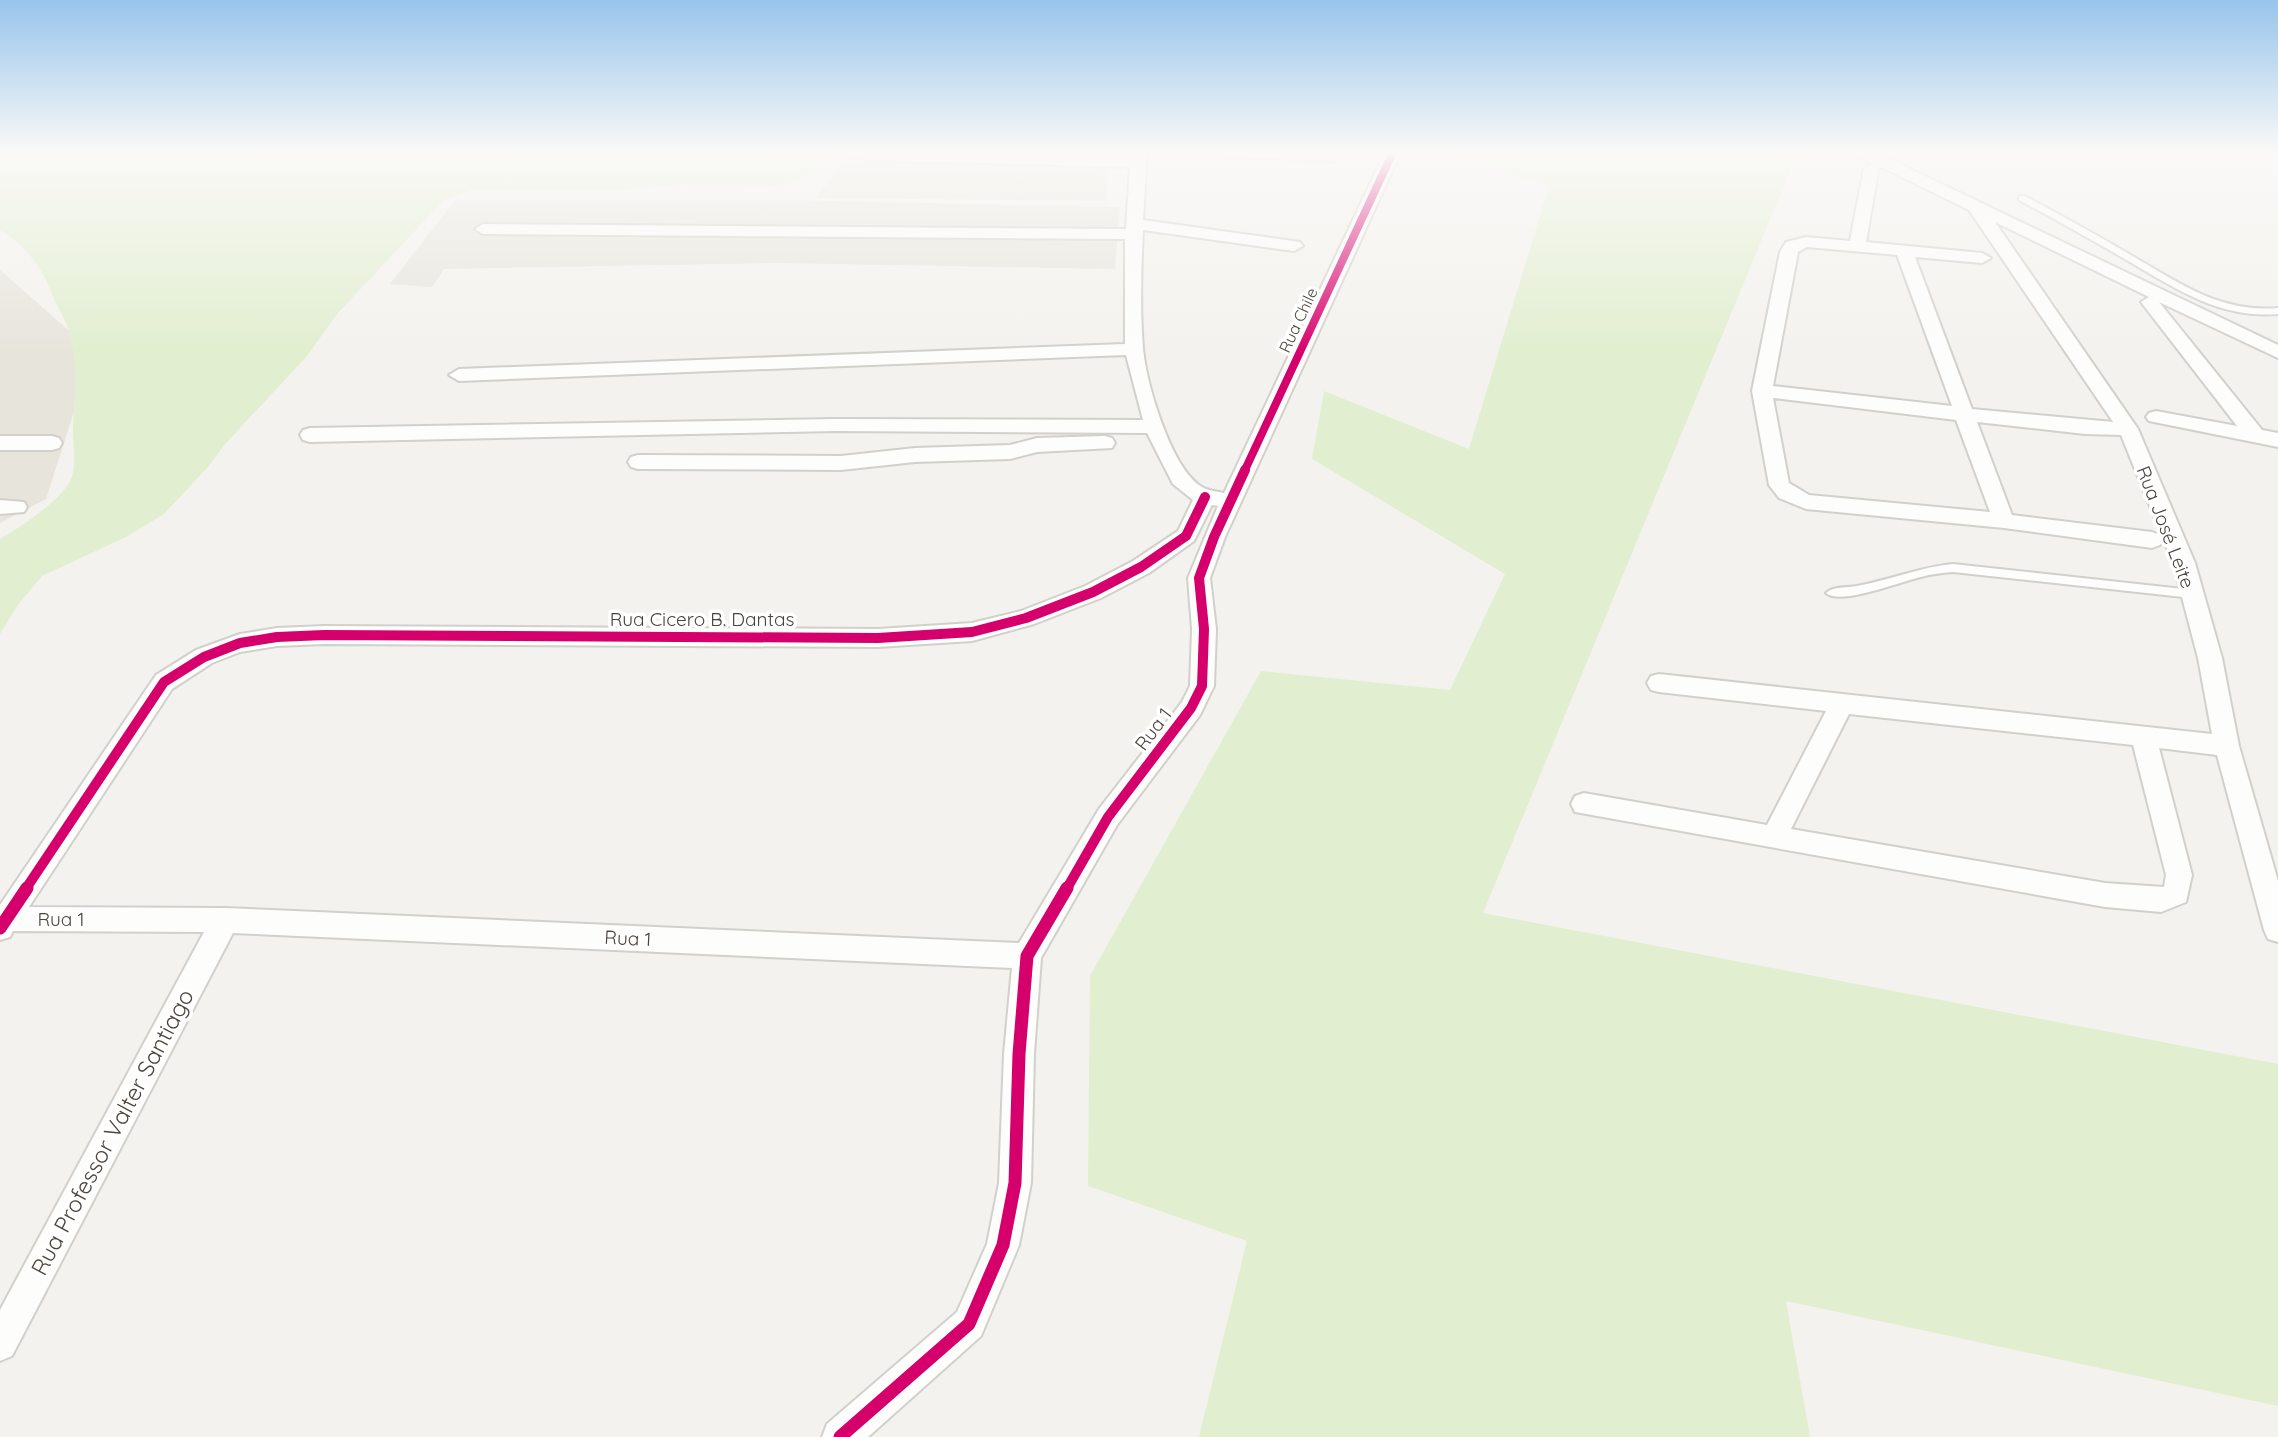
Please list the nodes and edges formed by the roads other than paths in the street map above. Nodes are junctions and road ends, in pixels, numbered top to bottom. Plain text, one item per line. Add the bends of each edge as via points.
1 (1135, 219) edge
2 (1362, 219) edge
3 (1862, 219) edge
4 (1984, 219) edge
5 (2002, 219) edge
6 (2060, 219) edge
7 (483, 229) dead end
8 (1135, 229) junction
9 (1294, 246) dead end
10 (1857, 247) junction
11 (1904, 252) junction
12 (1982, 258) dead end
13 (2150, 302) dead end
14 (2278, 311) edge
15 (1134, 348) junction
16 (2278, 352) edge
17 (459, 376) dead end
18 (1762, 391) junction
19 (1964, 415) junction
20 (2156, 417) dead end
21 (2128, 429) junction
22 (1158, 434) junction
23 (310, 435) dead end
24 (2255, 435) junction
25 (2278, 440) edge
26 (0, 443) edge
27 (52, 443) dead end
28 (638, 462) dead end
29 (1205, 497) junction
30 (1232, 500) junction
31 (2004, 521) junction
32 (2152, 540) dead end
33 (1832, 593) dead end
34 (2192, 594) junction
35 (1659, 683) dead end
36 (1842, 704) junction
37 (2144, 738) junction
38 (2227, 746) junction
39 (1584, 804) dead end
40 (1774, 837) junction
41 (225, 920) junction
42 (3, 924) edge
43 (2278, 930) edge
44 (1027, 956) junction
45 (0, 1344) edge
46 (840, 1437) edge

1 - 8 street
2 - 30 street, Rua Chile
3 - 10 street
4 - 21 street, Rua José Leite
5 - 16 street
6 - 14 lane via 2206,299 2241,311
7 - 8 street
8 - 9 street
8 - 15 street
10 - 11 street
10 - 18 street via 1806,242 1788,252
11 - 12 street
11 - 19 street
13 - 24 street
15 - 17 street
15 - 22 street
18 - 19 street
18 - 31 street via 1779,485 1796,499
19 - 21 street
19 - 31 street
20 - 24 street
21 - 34 street, Rua José Leite via 2184,563
22 - 23 street via 835,425
22 - 28 street via 1037,445 1010,452 841,463
22 - 29 street via 1174,471
24 - 25 street
26 - 27 street
29 - 30 street
29 - 42 street, Rua Cicero B. Dantas via 1186,536 1141,567 1026,618 972,632 878,638 273,636 228,645 197,657 164,682
30 - 44 street, Rua 1 via 1199,578 1204,629 1202,685 1191,708 1108,817
31 - 32 street
33 - 34 lane via 1857,593 1920,572 1953,568
34 - 38 street, Rua José Leite
35 - 36 street
36 - 37 street
36 - 40 street
37 - 38 street
37 - 40 street via 2179,875 2176,894 2161,900 2105,895
38 - 43 street, Rua José Leite
39 - 40 street
41 - 42 street, Rua 1
41 - 44 street, Rua 1
41 - 45 street, Rua Professor Valter Santiago
44 - 46 street via 1015,1183 1003,1245 969,1324

